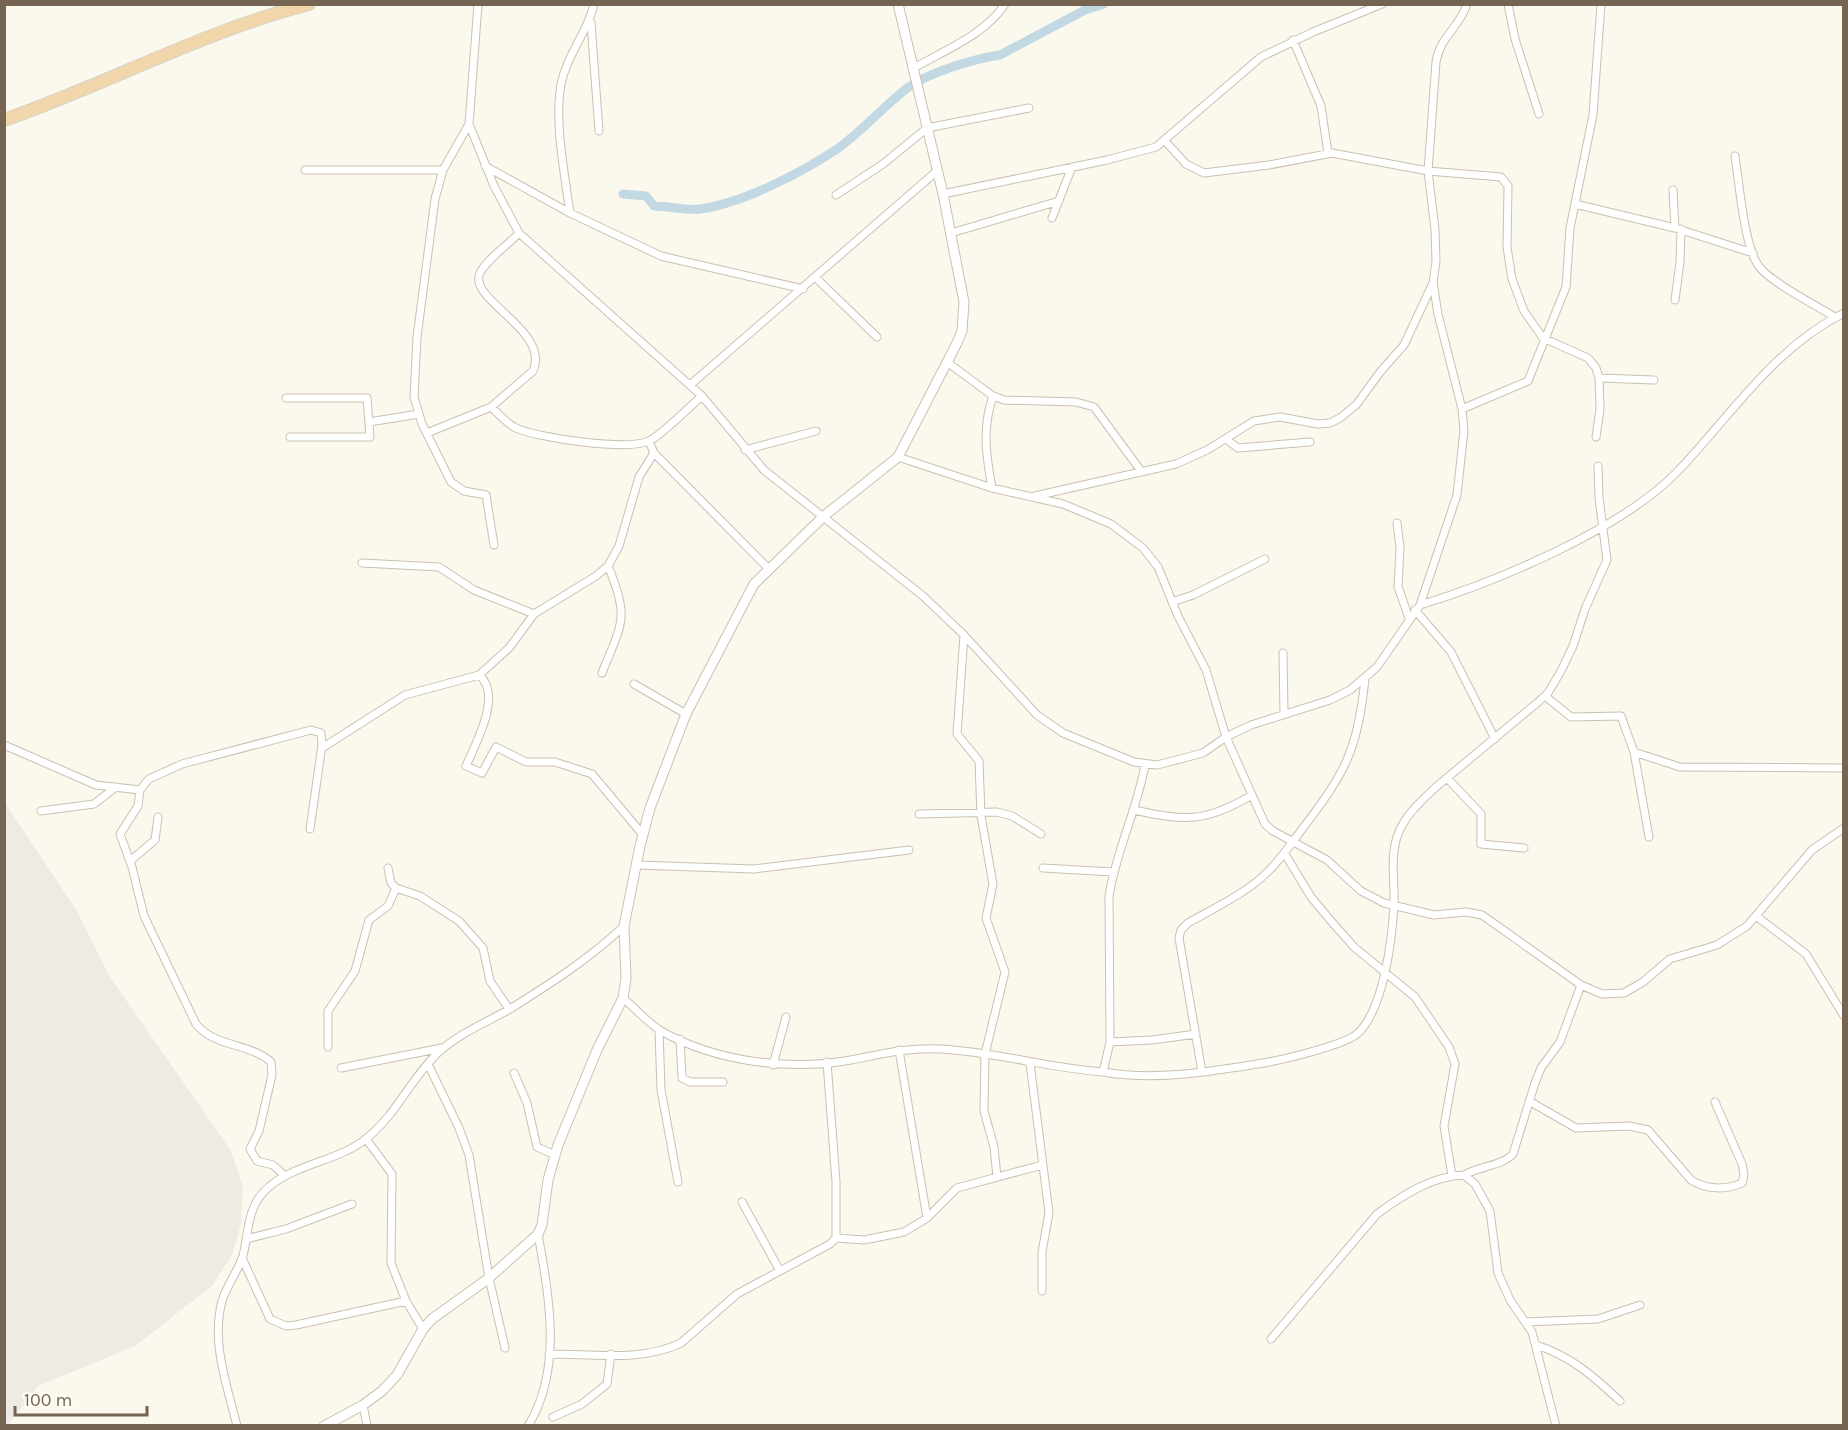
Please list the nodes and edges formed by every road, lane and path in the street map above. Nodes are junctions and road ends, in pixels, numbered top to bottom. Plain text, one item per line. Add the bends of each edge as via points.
1 (309, 4) edge
2 (478, 4) edge
3 (594, 4) edge
4 (898, 4) edge
5 (1005, 4) edge
6 (1382, 4) edge
7 (1467, 4) edge
8 (1509, 4) edge
9 (1600, 4) edge
10 (590, 21) junction
11 (1293, 40) junction
12 (912, 69) junction
13 (1029, 108) dead end
14 (1539, 114) dead end
15 (4, 120) edge
16 (469, 124) junction
17 (927, 128) junction
18 (599, 131) dead end
19 (1164, 141) junction
20 (1328, 153) junction
21 (1735, 156) dead end
22 (485, 166) junction
23 (1072, 167) junction
24 (304, 170) dead end
25 (443, 170) junction
26 (937, 171) junction
27 (1428, 171) junction
28 (1673, 190) dead end
29 (943, 194) junction
30 (836, 195) dead end
31 (1059, 201) junction
32 (1575, 204) junction
33 (570, 213) junction
34 (1052, 218) dead end
35 (1678, 229) junction
36 (519, 233) junction
37 (951, 233) junction
38 (1753, 253) junction
39 (816, 278) junction
40 (1433, 283) junction
41 (802, 289) junction
42 (1674, 300) dead end
43 (1844, 313) edge
44 (1834, 317) junction
45 (877, 337) dead end
46 (1543, 338) junction
47 (947, 362) junction
48 (1599, 378) junction
49 (1654, 380) dead end
50 (690, 386) junction
51 (702, 396) junction
52 (993, 396) junction
53 (286, 398) dead end
54 (491, 407) junction
55 (1462, 409) junction
56 (419, 414) junction
57 (369, 422) junction
58 (816, 431) dead end
59 (427, 433) junction
60 (1596, 436) dead end
61 (290, 437) dead end
62 (1226, 439) junction
63 (648, 441) junction
64 (1310, 442) dead end
65 (745, 450) junction
66 (654, 453) junction
67 (898, 457) junction
68 (1598, 466) dead end
69 (1141, 471) junction
70 (992, 488) junction
71 (1032, 497) junction
72 (824, 516) junction
73 (1397, 523) dead end
74 (1604, 527) junction
75 (495, 545) dead end
76 (1265, 559) dead end
77 (362, 563) dead end
78 (608, 566) junction
79 (768, 568) junction
80 (1172, 602) junction
81 (1418, 608) junction
82 (534, 614) junction
83 (1409, 618) junction
84 (964, 635) junction
85 (1283, 653) dead end
86 (603, 673) dead end
87 (479, 675) junction
88 (1365, 679) junction
89 (634, 684) dead end
90 (1545, 696) junction
91 (686, 714) junction
92 (1284, 714) junction
93 (1226, 737) junction
94 (1495, 739) junction
95 (4, 746) edge
96 (322, 748) junction
97 (1634, 752) junction
98 (1145, 765) junction
99 (1844, 768) edge
100 (1447, 778) junction
101 (116, 787) junction
102 (141, 790) junction
103 (1252, 795) junction
104 (981, 810) junction
105 (1134, 810) junction
106 (41, 811) dead end
107 (920, 814) dead end
108 (158, 817) dead end
109 (310, 828) dead end
110 (1844, 828) edge
111 (1041, 834) dead end
112 (643, 835) junction
113 (1649, 837) dead end
114 (1294, 840) junction
115 (1524, 848) dead end
116 (909, 850) dead end
117 (1285, 854) junction
118 (130, 861) junction
119 (636, 865) junction
120 (388, 868) dead end
121 (1043, 868) dead end
122 (1113, 872) junction
123 (396, 888) junction
124 (1394, 906) junction
125 (1756, 916) junction
126 (624, 927) junction
127 (1384, 973) junction
128 (1581, 985) junction
129 (623, 998) junction
130 (509, 1009) junction
131 (1844, 1016) edge
132 (786, 1017) dead end
133 (659, 1030) junction
134 (1196, 1034) junction
135 (680, 1039) junction
136 (1110, 1042) junction
137 (328, 1047) dead end
138 (444, 1048) junction
139 (899, 1050) junction
140 (985, 1054) junction
141 (827, 1062) junction
142 (1030, 1063) junction
143 (428, 1064) junction
144 (773, 1065) junction
145 (342, 1068) dead end
146 (1103, 1072) junction
147 (1202, 1072) junction
148 (514, 1073) dead end
149 (723, 1082) dead end
150 (1529, 1101) junction
151 (1714, 1102) dead end
152 (366, 1139) junction
153 (555, 1155) junction
154 (1042, 1165) junction
155 (1464, 1175) junction
156 (285, 1176) junction
157 (1452, 1176) junction
158 (997, 1177) junction
159 (678, 1182) dead end
160 (742, 1202) dead end
161 (352, 1204) dead end
162 (927, 1218) junction
163 (538, 1234) junction
164 (836, 1238) junction
165 (246, 1239) junction
166 (242, 1258) junction
167 (780, 1271) junction
168 (489, 1278) junction
169 (1042, 1291) dead end
170 (406, 1301) junction
171 (1640, 1305) dead end
172 (1526, 1322) junction
173 (423, 1329) junction
174 (1272, 1339) dead end
175 (1536, 1345) junction
176 (505, 1348) dead end
177 (549, 1354) junction
178 (610, 1354) junction
179 (1620, 1401) dead end
180 (363, 1405) junction
181 (553, 1417) dead end
182 (237, 1425) edge
183 (324, 1425) edge
184 (367, 1425) edge
185 (528, 1425) edge
186 (1556, 1425) edge

1 - 15 highway via 229,29 69,97
2 - 16 street
3 - 10 street
4 - 12 street
5 - 12 street via 996,17 973,34
6 - 11 street
7 - 27 street via 1437,51
8 - 14 street via 1515,39
9 - 32 street via 1593,115
10 - 18 street
10 - 33 street via 561,85 563,159
11 - 19 street via 1243,70
11 - 20 street via 1321,106
12 - 17 street
13 - 17 street
16 - 22 street
16 - 25 street
17 - 26 street
17 - 30 street
19 - 20 street via 1186,164 1204,173
19 - 23 street via 1145,151
20 - 27 street
21 - 38 street
22 - 33 street
22 - 36 street
23 - 29 street
23 - 31 street
24 - 25 street
25 - 56 street via 435,199 417,337 413,385
26 - 29 street
26 - 39 street
27 - 40 street via 1435,229
27 - 46 street via 1505,180 1507,247 1514,290
28 - 35 street
29 - 37 street
31 - 34 street
31 - 37 street
32 - 35 street
32 - 46 street via 1566,287
33 - 41 street via 661,256
35 - 38 street
35 - 42 street via 1680,262
36 - 50 street
36 - 54 street via 481,271 478,285 524,333 532,345 536,364 527,378
37 - 47 street via 964,315
38 - 44 street via 1768,275
39 - 41 street
39 - 45 street
40 - 55 street
40 - 62 street via 1404,345 1356,405 1340,418 1318,424 1292,417 1267,418 1242,426
41 - 50 street
43 - 44 street
44 - 74 street via 1768,369 1666,482
46 - 48 street via 1588,358
46 - 55 street via 1528,381
47 - 52 street
47 - 67 street
48 - 49 street
48 - 60 street
50 - 51 street
51 - 63 street
51 - 65 street
52 - 69 street via 1013,401 1076,402 1094,407
52 - 70 street via 985,426
53 - 57 street via 367,398
54 - 59 street
54 - 63 street via 514,427 526,431 597,444
55 - 81 street via 1464,430 1457,495
56 - 57 street
56 - 59 street
57 - 61 street via 370,437
58 - 65 street
59 - 75 street via 451,482 464,491 486,495
62 - 64 street via 1238,448
62 - 69 street via 1176,464
63 - 66 street
65 - 72 street via 764,470
66 - 78 street via 639,477 624,533
66 - 79 street
67 - 70 street
67 - 72 street
68 - 74 street
69 - 71 street
70 - 71 street
71 - 80 street via 1088,513 1124,532 1158,567
72 - 79 street
72 - 84 street via 924,596
73 - 83 street via 1398,587
74 - 81 street
74 - 90 street via 1604,570 1561,671
76 - 80 street via 1193,596
77 - 82 street via 438,567 474,590
78 - 82 street
78 - 86 street via 622,611 621,626
79 - 91 street via 735,616
80 - 93 street via 1206,670
81 - 83 street
81 - 94 street via 1451,652
82 - 87 street via 509,648
83 - 88 street
84 - 98 street via 1048,724 1086,744
84 - 104 street via 957,734 979,761
85 - 92 street
87 - 96 street via 405,695
87 - 112 street via 486,681 490,694 466,766 482,773 496,747 526,762 555,762 592,774
88 - 92 street via 1330,700
88 - 114 street via 1361,723 1346,768
89 - 91 street
90 - 94 street
90 - 97 street via 1571,717 1620,716
91 - 112 street
92 - 93 street
93 - 98 street via 1203,753
93 - 103 street
94 - 100 street
95 - 101 street via 96,785
96 - 102 street via 321,734 311,730 300,732 182,764 149,779
96 - 109 street
97 - 99 street via 1665,764 1697,768
97 - 113 street
98 - 105 street
100 - 115 street via 1481,814 1481,844
100 - 124 street via 1420,802 1401,827 1394,857
101 - 102 street
101 - 106 street via 94,804
102 - 118 street via 138,806 120,834
103 - 105 street via 1210,815 1179,818
103 - 114 street via 1265,824
104 - 107 street
104 - 111 street via 1005,813
104 - 140 street via 993,884 987,926 1005,972
105 - 122 street
108 - 118 street via 155,840
110 - 125 street via 1812,850
112 - 119 street
114 - 117 street
114 - 124 street via 1327,860 1361,891
116 - 119 street via 754,868
117 - 127 street via 1319,907 1354,947
117 - 134 street via 1251,887 1181,930 1179,938
118 - 156 street via 144,916 196,1024 207,1035 271,1062 267,1098 250,1149 254,1159 273,1165
119 - 126 street
120 - 123 street
121 - 122 street
122 - 136 street via 1109,896
123 - 130 street via 420,896 459,921 483,948 490,981
123 - 137 street via 388,906 369,920 355,971 328,1011
124 - 127 street
124 - 128 street via 1434,915 1482,915
125 - 128 street via 1748,926 1717,945 1670,959 1633,989 1602,994
125 - 131 street via 1806,954
126 - 129 street
126 - 130 street via 591,956
127 - 147 street via 1372,1012 1355,1035 1344,1041 1268,1062
127 - 157 street via 1425,1009 1454,1057 1444,1126
128 - 150 street via 1564,1035 1541,1068
129 - 133 street
129 - 153 street via 597,1050
130 - 138 street
132 - 144 street
133 - 135 street
133 - 159 street via 661,1090
134 - 136 street
134 - 147 street
135 - 144 street
135 - 149 street via 682,1078 690,1082
136 - 146 street
138 - 143 street
138 - 145 street
139 - 140 street
139 - 141 street
139 - 162 street
140 - 142 street
140 - 158 street via 984,1111
141 - 144 street
141 - 164 street
142 - 146 street
142 - 154 street
143 - 152 street
143 - 168 street via 469,1155
146 - 147 street via 1159,1076
148 - 153 street via 537,1147
150 - 151 street via 1576,1128 1629,1126 1648,1130 1692,1180 1700,1185 1731,1188 1742,1183 1744,1174
150 - 155 street via 1511,1157
152 - 156 street
152 - 170 street via 392,1174 389,1254
153 - 163 street
154 - 158 street
154 - 169 street via 1049,1213 1042,1252
155 - 157 street
155 - 172 street via 1475,1184 1490,1211 1498,1273
156 - 165 street via 257,1199
157 - 174 street via 1413,1190 1377,1214
158 - 162 street via 957,1188
160 - 167 street
161 - 165 street
162 - 164 street via 884,1238
163 - 168 street
163 - 177 street via 548,1293
164 - 167 street
165 - 166 street
166 - 170 street via 270,1319 277,1324 296,1325
166 - 182 street via 218,1318 221,1362
167 - 178 street via 726,1301 681,1343 659,1352
168 - 173 street
168 - 176 street
170 - 173 street
171 - 172 street via 1598,1319
172 - 175 street
173 - 180 street via 397,1375
175 - 179 street via 1581,1365
175 - 186 street
177 - 178 street
177 - 185 street via 545,1392
178 - 181 street via 607,1384 582,1404
180 - 183 street
180 - 184 street

